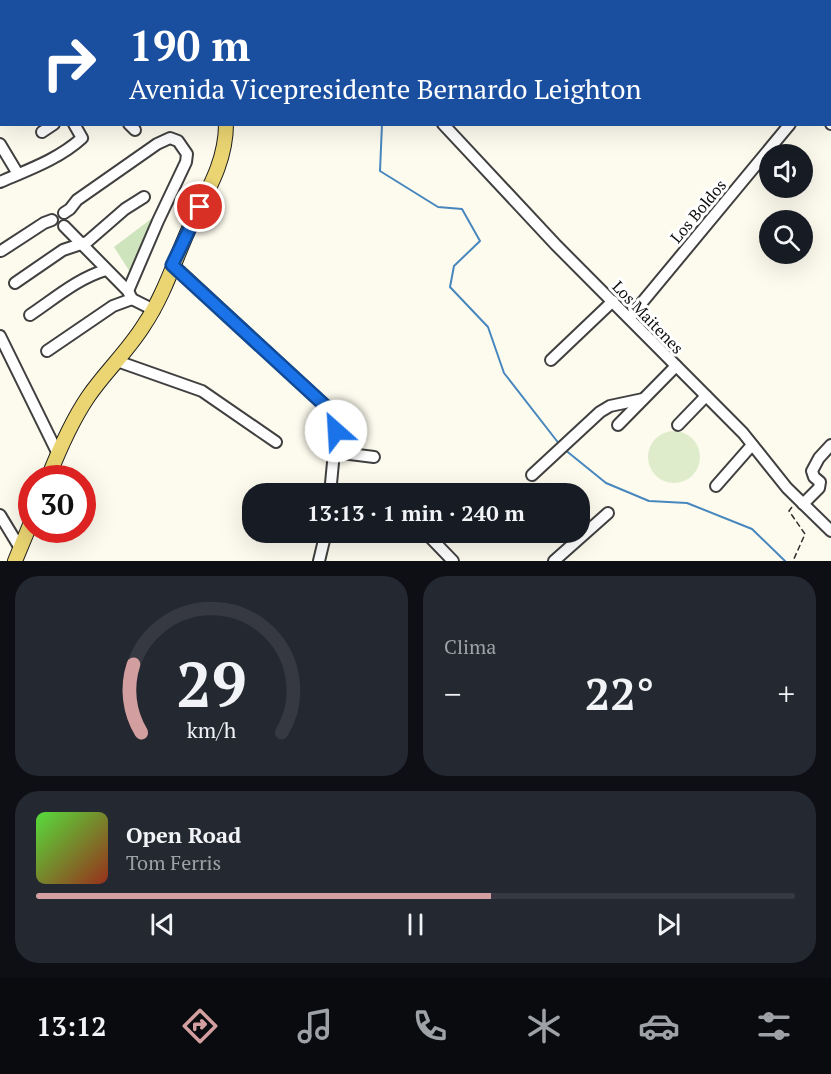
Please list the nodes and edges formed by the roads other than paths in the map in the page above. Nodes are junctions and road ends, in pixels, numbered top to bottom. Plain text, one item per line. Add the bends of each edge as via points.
1 (51, 126) edge
2 (75, 126) edge
3 (226, 126) edge
4 (445, 126) edge
5 (788, 126) edge
6 (42, 132) dead end
7 (0, 144) edge
8 (18, 174) junction
9 (0, 182) edge
10 (144, 197) dead end
11 (64, 213) junction
12 (52, 220) junction
13 (64, 226) junction
14 (83, 245) junction
15 (1, 251) edge
16 (172, 265) junction
17 (106, 270) junction
18 (15, 283) dead end
19 (130, 295) junction
20 (613, 301) junction
21 (154, 310) junction
22 (30, 315) dead end
23 (630, 317) junction
24 (0, 336) edge
25 (47, 351) dead end
26 (551, 360) dead end
27 (117, 361) junction
28 (676, 366) junction
29 (706, 396) junction
30 (642, 399) junction
31 (618, 425) dead end
32 (678, 425) dead end
33 (276, 442) dead end
34 (752, 445) junction
35 (831, 445) edge
36 (334, 452) junction
37 (58, 454) junction
38 (374, 457) dead end
39 (53, 465) edge
40 (532, 475) dead end
41 (331, 483) edge
42 (716, 486) dead end
43 (800, 501) junction
44 (608, 513) dead end
45 (0, 515) edge
46 (831, 531) edge
47 (22, 543) edge
48 (323, 543) edge
49 (435, 543) edge
50 (20, 548) junction
51 (15, 561) edge
52 (319, 561) edge
53 (453, 561) edge
54 (554, 561) edge

1 - 6 street
2 - 8 street via 82,138 72,147
3 - 16 main road via 222,158
4 - 20 street, Los Maitenes
5 - 23 street, Los Boldos
7 - 8 street
8 - 9 street
10 - 14 street
11 - 12 street via 57,212
11 - 13 street
11 - 19 street via 157,144 170,138 178,141 187,154 186,162
12 - 13 street via 55,226
12 - 15 street
13 - 14 street
14 - 17 street
14 - 18 street via 63,250
16 - 21 main road
16 - 36 street via 333,413
17 - 19 street
17 - 22 street via 89,276
19 - 21 street
19 - 25 street
20 - 23 street, Los Maitenes
20 - 26 street
21 - 27 main road
23 - 28 street, Los Maitenes
24 - 37 street
27 - 33 street via 202,391
27 - 37 main road via 88,398
28 - 29 street, Los Maitenes
28 - 30 street
29 - 32 street
29 - 34 street, Los Maitenes
30 - 31 street
30 - 40 street via 600,412
34 - 42 street
34 - 43 street, Los Maitenes
35 - 43 street via 812,471 820,482 819,488
36 - 38 street
36 - 41 street
37 - 39 main road
43 - 46 street, Los Maitenes
44 - 54 street
45 - 50 street
47 - 50 main road
48 - 52 street
49 - 53 street
50 - 51 main road

